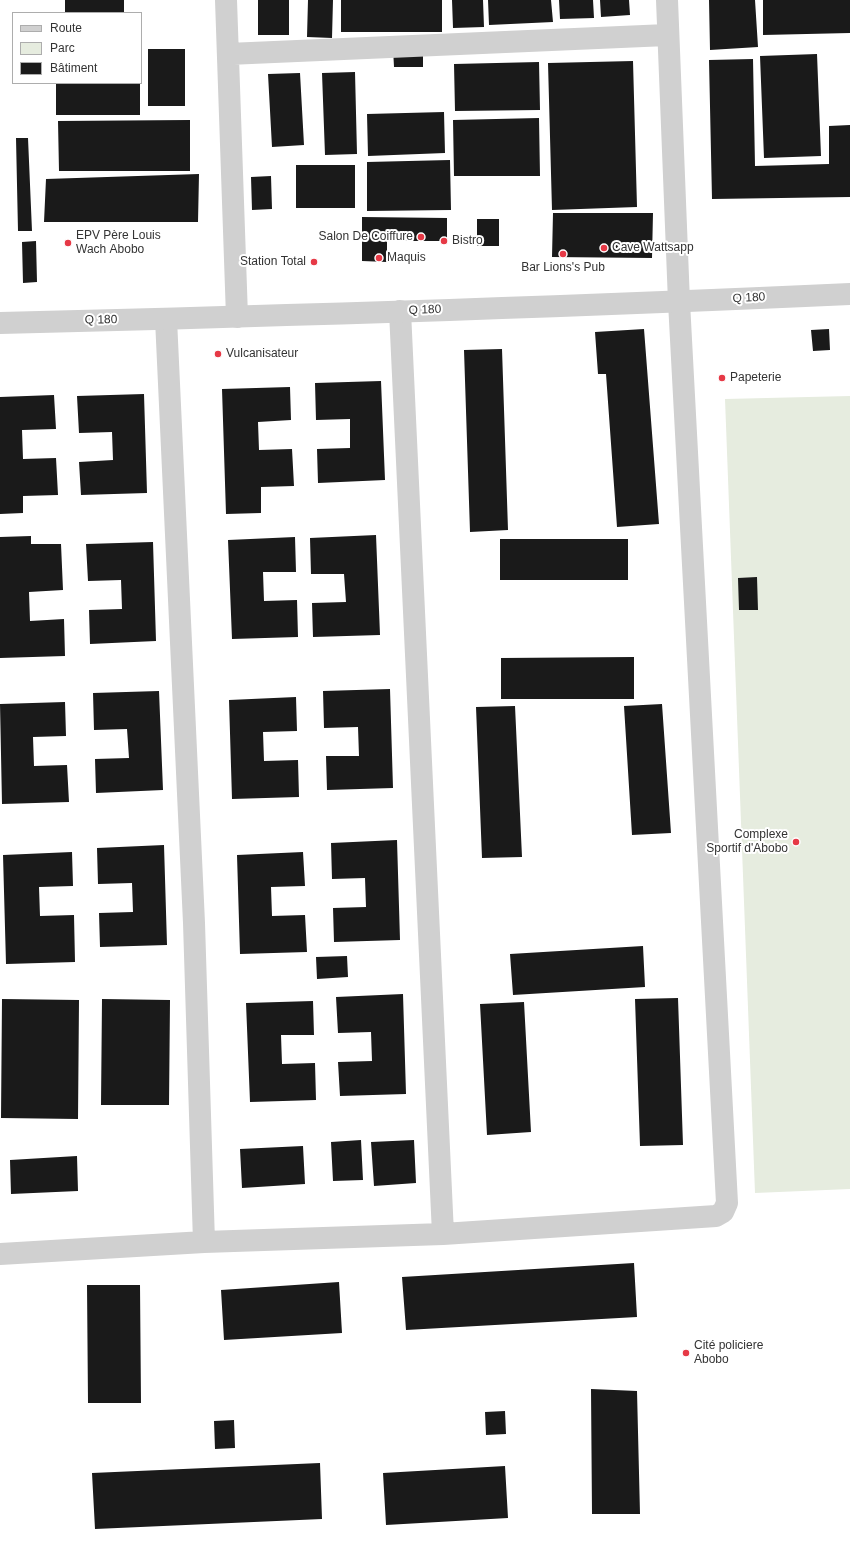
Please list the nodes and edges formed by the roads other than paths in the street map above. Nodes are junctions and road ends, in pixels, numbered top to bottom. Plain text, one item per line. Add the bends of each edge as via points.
1 (226, 0) edge
2 (667, 0) edge
3 (667, 35) junction
4 (228, 54) junction
5 (850, 294) edge
6 (679, 302) junction
7 (400, 311) junction
8 (237, 317) junction
9 (166, 319) junction
10 (0, 323) edge
11 (443, 1234) junction
12 (204, 1242) junction
13 (0, 1254) edge

1 - 4 street
2 - 3 street
3 - 4 street
3 - 6 street
4 - 8 street
5 - 6 street, Q 180
6 - 7 street, Q 180
6 - 11 street via 728,1203 723,1212 716,1216
7 - 8 street, Q 180
7 - 11 street
8 - 9 street, Q 180
9 - 10 street, Q 180
9 - 12 street via 194,923
11 - 12 street
12 - 13 street

